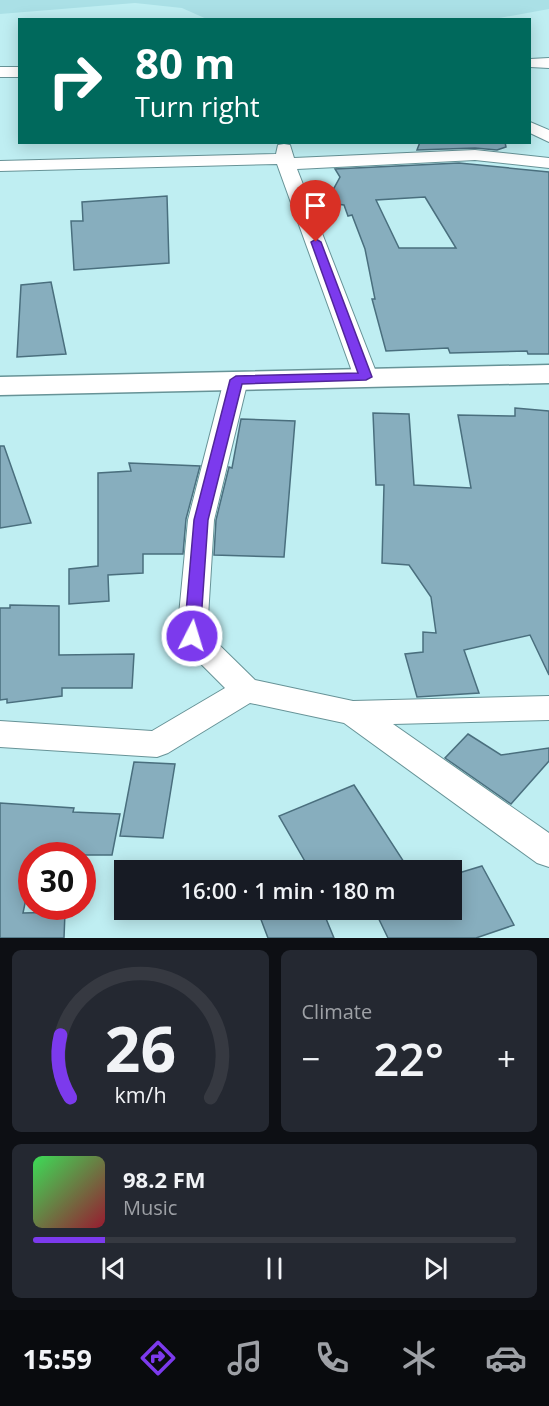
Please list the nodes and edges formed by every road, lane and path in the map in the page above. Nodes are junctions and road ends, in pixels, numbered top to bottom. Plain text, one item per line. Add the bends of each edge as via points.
1 (531, 63) edge
2 (549, 63) edge
3 (0, 72) edge
4 (18, 72) edge
5 (531, 128) edge
6 (549, 137) edge
7 (285, 155) edge
8 (549, 163) edge
9 (0, 166) edge
10 (549, 374) edge
11 (366, 377) junction
12 (236, 380) junction
13 (0, 386) edge
14 (246, 690) junction
15 (549, 708) edge
16 (353, 713) junction
17 (0, 734) edge
18 (549, 852) edge

1 - 2 street
3 - 4 street
5 - 6 street
7 - 8 street via 475,155
7 - 9 street
7 - 11 street
10 - 11 main road
11 - 12 main road
12 - 13 main road
12 - 14 street via 201,520 192,636
14 - 16 street
14 - 17 street via 157,744
15 - 16 street
16 - 18 street

